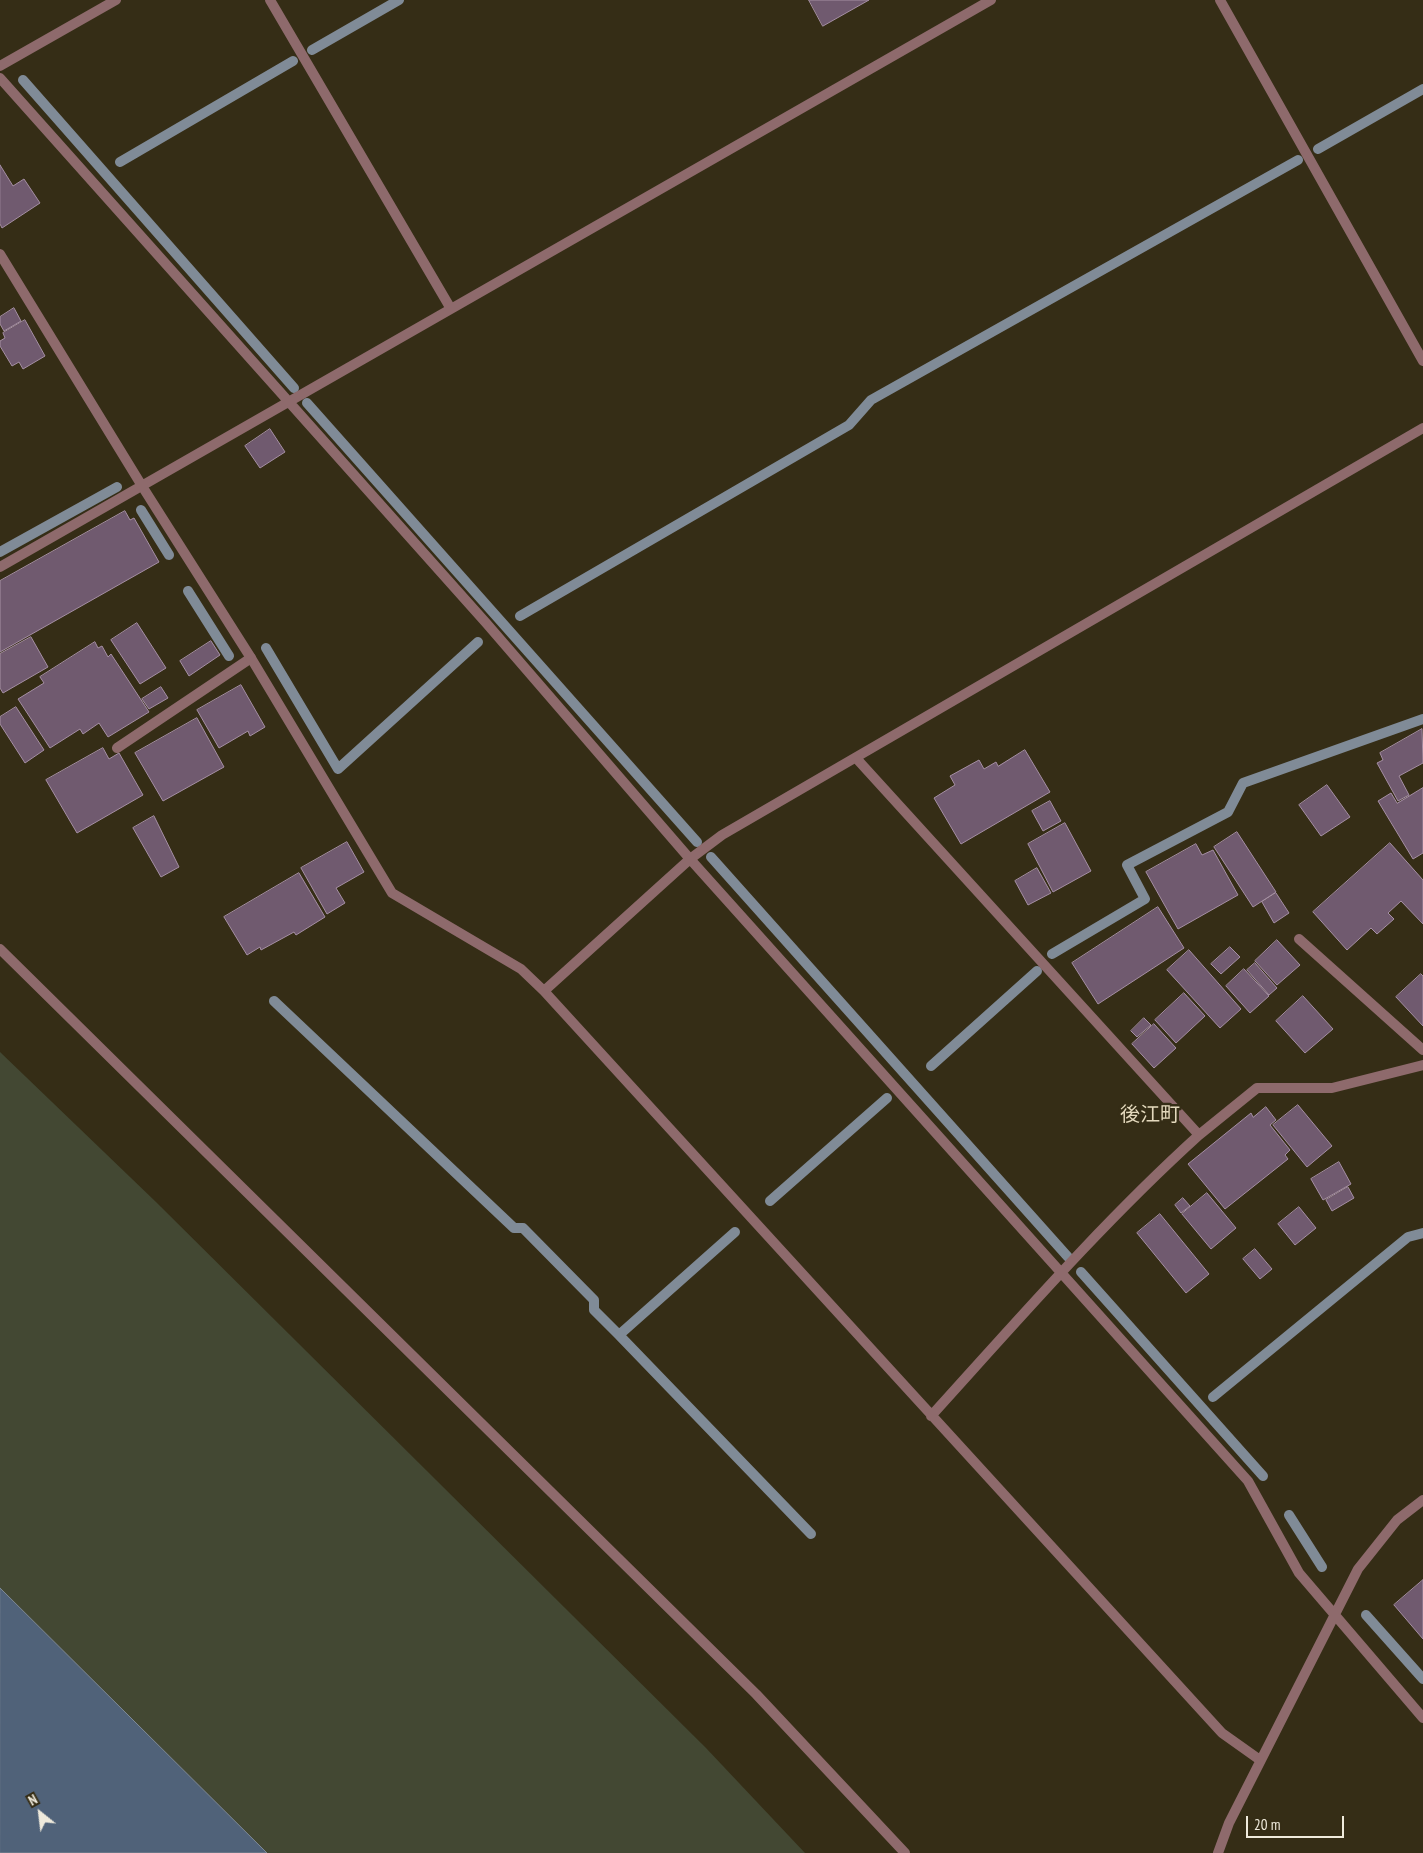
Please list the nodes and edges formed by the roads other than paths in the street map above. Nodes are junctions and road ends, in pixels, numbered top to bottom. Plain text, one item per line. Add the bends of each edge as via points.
1 (116, 0) edge
2 (270, 0) edge
3 (990, 0) edge
4 (1220, 0) edge
5 (101, 4) edge
6 (0, 66) edge
7 (0, 78) edge
8 (0, 254) edge
9 (450, 309) junction
10 (1423, 361) edge
11 (287, 402) junction
12 (1423, 428) edge
13 (142, 486) junction
14 (0, 567) edge
15 (251, 658) junction
16 (117, 748) dead end
17 (856, 758) junction
18 (690, 858) junction
19 (1300, 938) dead end
20 (0, 949) edge
21 (544, 991) junction
22 (1423, 1050) edge
23 (1423, 1065) edge
24 (1199, 1135) junction
25 (1061, 1272) junction
26 (931, 1416) junction
27 (1423, 1500) edge
28 (1334, 1616) junction
29 (1423, 1718) edge
30 (1260, 1760) junction
31 (905, 1853) edge
32 (1218, 1853) edge

1 - 5 street
2 - 9 street
3 - 9 street
4 - 10 street
5 - 6 street
7 - 11 street
8 - 13 street
9 - 11 street
11 - 13 street
11 - 18 street via 487,624
12 - 17 street
13 - 14 street
13 - 15 street
15 - 16 street
15 - 21 street via 392,893 520,969
17 - 18 street via 722,835
17 - 24 street
18 - 21 street
18 - 25 street
19 - 22 street
20 - 31 street via 756,1694
21 - 26 street
23 - 24 street via 1332,1088 1257,1088
24 - 25 street via 1148,1181
25 - 26 street
25 - 28 street via 1248,1481 1299,1573
26 - 30 street via 1222,1733
27 - 28 street via 1396,1520 1364,1562
28 - 29 street
28 - 30 street
30 - 32 street

